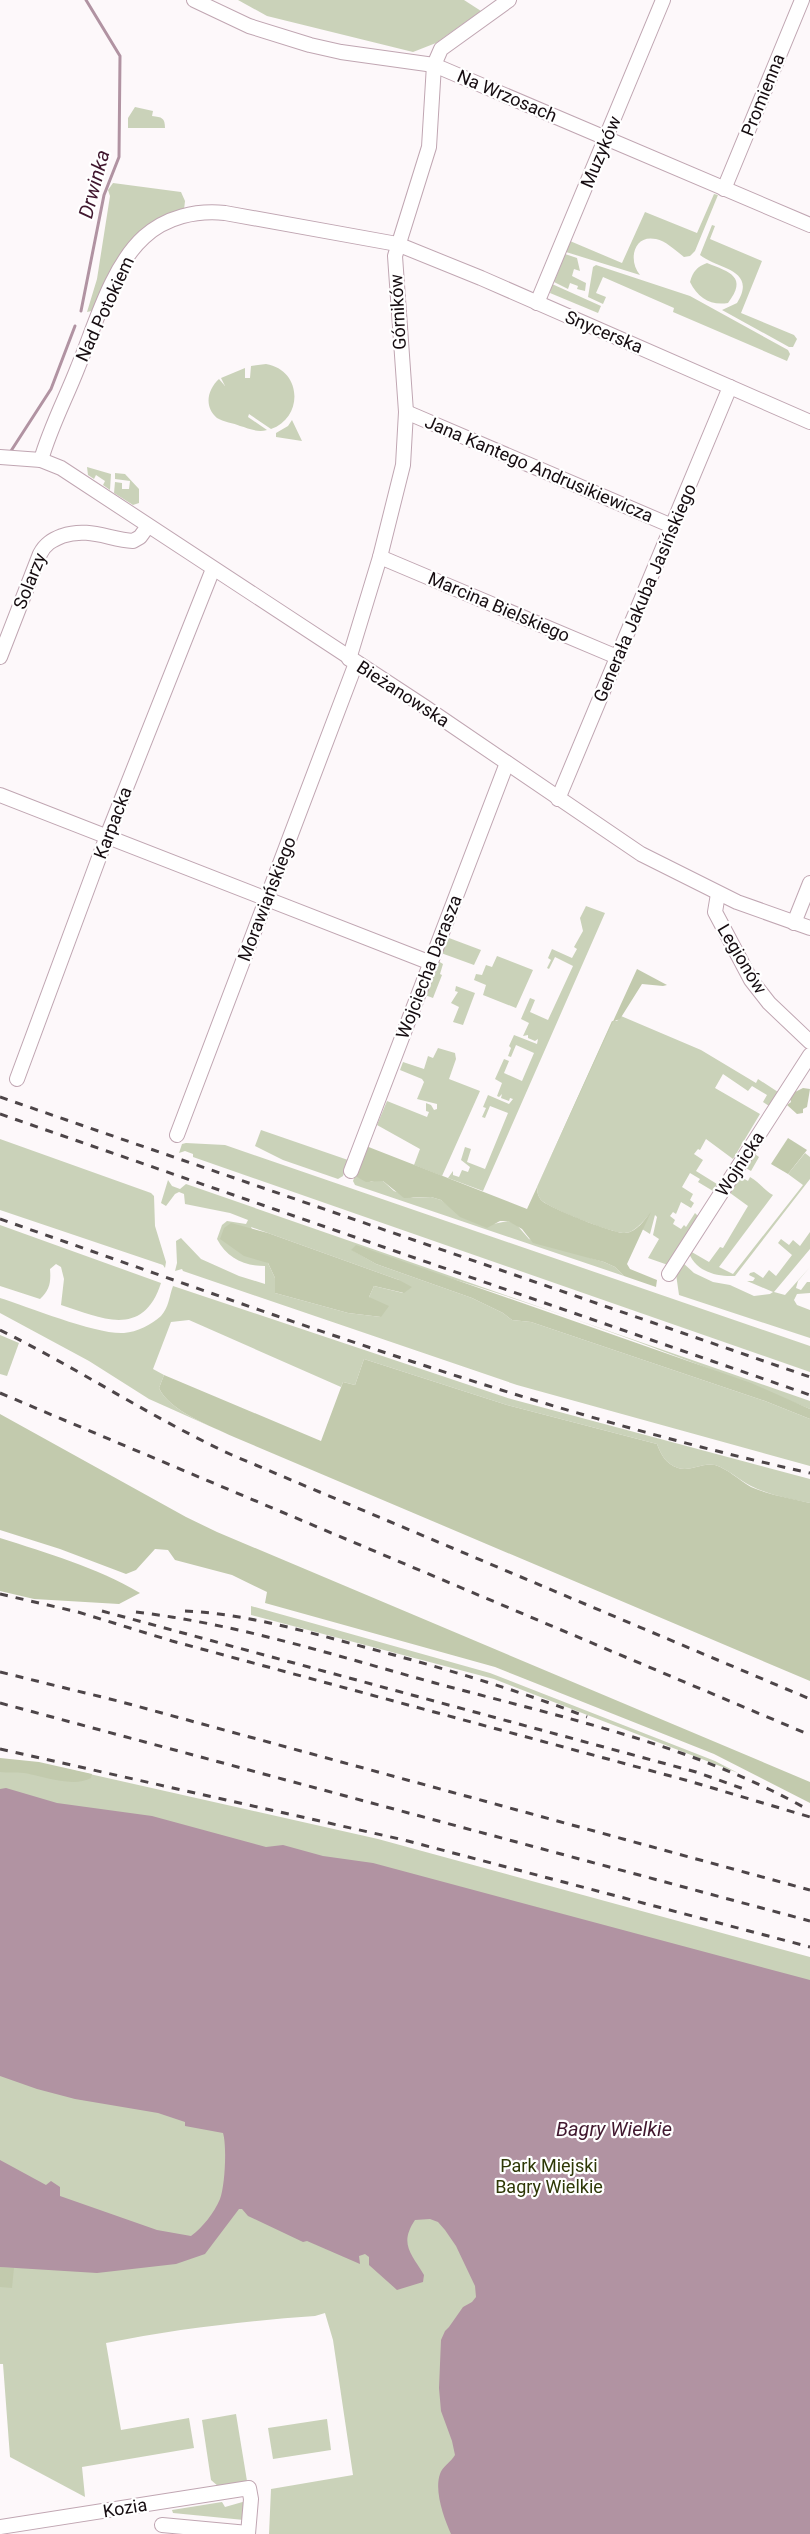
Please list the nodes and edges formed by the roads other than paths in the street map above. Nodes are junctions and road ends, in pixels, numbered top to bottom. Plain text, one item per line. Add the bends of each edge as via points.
1 (194, 0) edge
2 (509, 0) edge
3 (663, 0) edge
4 (802, 0) edge
5 (434, 65) junction
6 (607, 139) junction
7 (724, 189) junction
8 (810, 225) edge
9 (397, 244) junction
10 (537, 303) junction
11 (730, 387) junction
12 (406, 412) junction
13 (810, 422) edge
14 (7, 457) edge
15 (41, 460) junction
16 (148, 526) junction
17 (672, 526) junction
18 (380, 557) junction
19 (213, 570) junction
20 (0, 657) edge
21 (617, 657) junction
22 (352, 661) junction
23 (507, 762) junction
24 (0, 795) edge
25 (558, 799) junction
26 (107, 836) junction
27 (810, 883) edge
28 (718, 894) junction
29 (268, 900) junction
30 (794, 923) junction
31 (810, 928) edge
32 (431, 963) junction
33 (810, 1042) edge
34 (810, 1055) edge
35 (17, 1079) dead end
36 (177, 1135) dead end
37 (351, 1171) dead end
38 (669, 1274) dead end
39 (161, 2502) junction
40 (7, 2529) edge
41 (162, 2530) edge
42 (248, 2534) edge

1 - 5 street, Na Wrzosach via 249,26 310,45
2 - 5 street via 441,49
3 - 6 street, Muzyków
4 - 7 street, Promienna
5 - 6 street, Na Wrzosach
5 - 9 street, Górników via 429,147
6 - 7 street, Na Wrzosach
6 - 10 street, Muzyków
7 - 8 street, Na Wrzosach
9 - 10 street, Snycerska
9 - 12 street, Górników
9 - 15 street, Nad Potokiem via 221,212 184,216 155,228 120,268
10 - 11 street, Snycerska
11 - 13 street, Snycerska
11 - 17 street, Generała Jakuba Jasińskiego
12 - 17 street, Jana Kantego Andrusikiewicza
12 - 18 street, Górników via 403,465
14 - 15 street, Bieżanowska
15 - 16 street, Bieżanowska via 61,468
16 - 19 street, Bieżanowska
16 - 20 street, Solarzy via 133,541 84,532 46,545
17 - 21 street, Generała Jakuba Jasińskiego
18 - 21 street, Marcina Bielskiego
18 - 22 street, Górników
19 - 22 street, Bieżanowska
19 - 26 street, Karpacka
21 - 25 street, Generała Jakuba Jasińskiego
22 - 23 street, Bieżanowska
22 - 29 street, Morawiańskiego
23 - 25 street, Bieżanowska
23 - 32 street, Wojciecha Darasza
24 - 26 street
25 - 28 street, Bieżanowska via 641,854
26 - 29 street
26 - 35 street, Karpacka
27 - 30 street
28 - 30 street, Bieżanowska
28 - 33 street, Legionów via 715,912 751,980
29 - 32 street
29 - 36 street, Morawiańskiego
30 - 31 street, Bieżanowska
32 - 37 street, Wojciecha Darasza
34 - 38 street, Wojnicka
39 - 40 street, Kozia
39 - 41 street
39 - 42 street, Kozia via 249,2488
41 - 42 street

